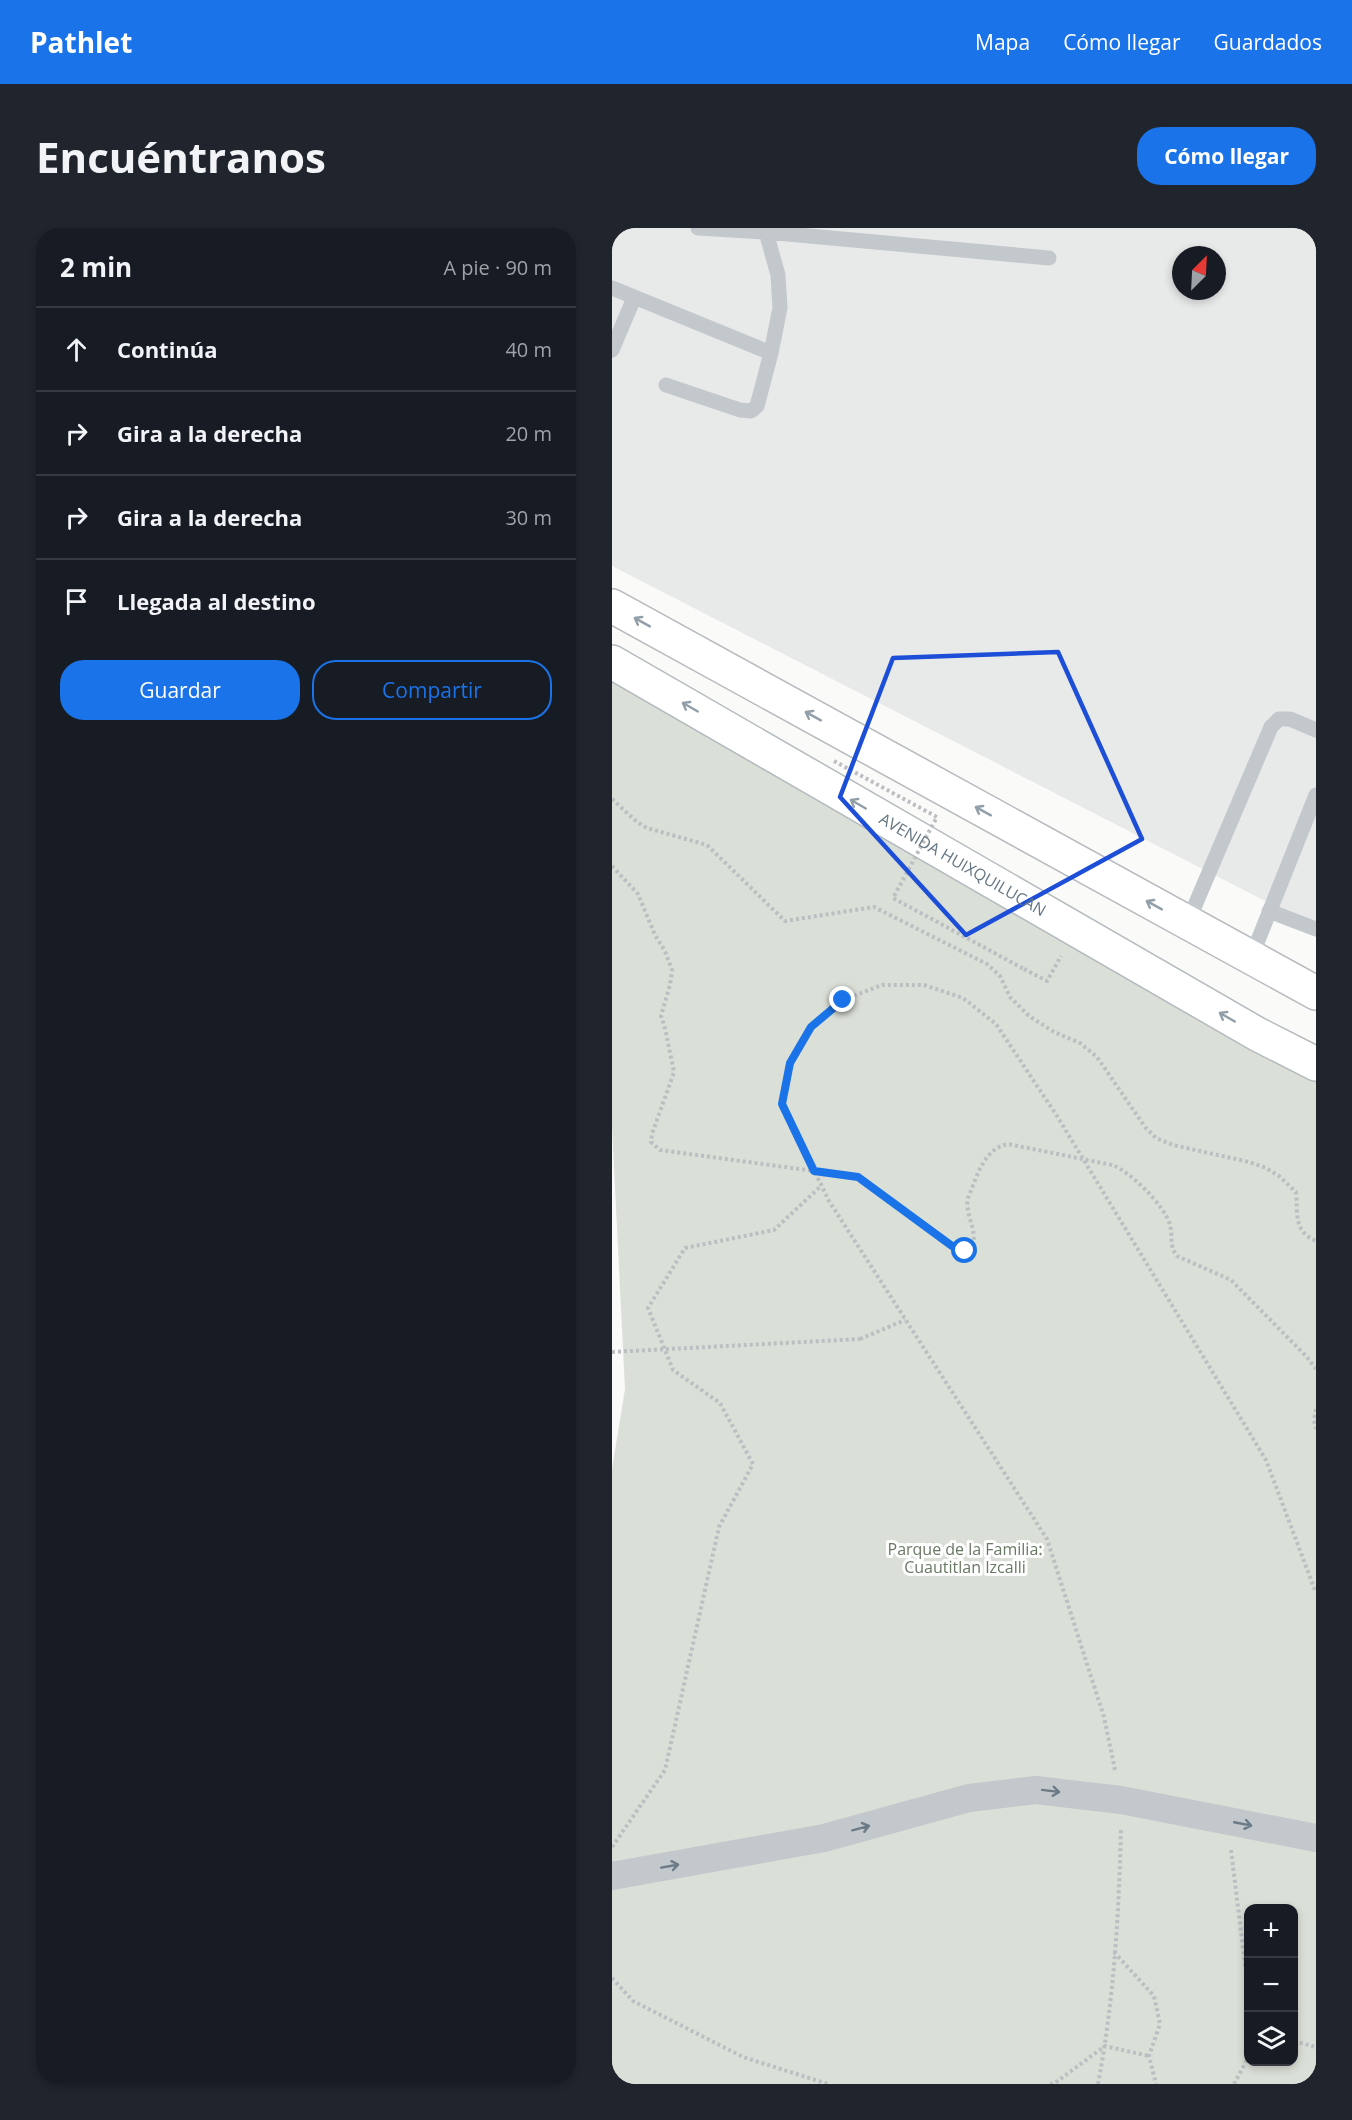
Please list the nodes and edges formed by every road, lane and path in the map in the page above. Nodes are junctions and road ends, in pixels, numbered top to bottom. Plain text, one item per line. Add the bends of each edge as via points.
1 (698, 228) edge
2 (766, 232) junction
3 (1049, 258) dead end
4 (612, 288) edge
5 (634, 298) junction
6 (612, 350) edge
7 (771, 353) junction
8 (666, 385) dead end
9 (612, 606) edge
10 (612, 662) edge
11 (1316, 730) edge
12 (834, 761) dead end
13 (1316, 794) edge
14 (612, 799) edge
15 (612, 866) edge
16 (1269, 911) junction
17 (1187, 924) junction
18 (1316, 929) edge
19 (1251, 958) junction
20 (1047, 981) dead end
21 (1310, 992) edge
22 (1257, 1034) junction
23 (1316, 1064) edge
24 (1316, 1081) edge
25 (1083, 1159) junction
26 (814, 1171) junction
27 (821, 1186) junction
28 (1316, 1241) edge
29 (905, 1320) junction
30 (612, 1352) edge
31 (1316, 1369) edge
32 (1316, 1409) edge
33 (1316, 1429) edge
34 (1316, 1593) edge
35 (1121, 1800) junction
36 (1228, 1821) junction
37 (1316, 1838) edge
38 (612, 1846) edge
39 (612, 1876) edge
40 (1114, 1952) junction
41 (1244, 1958) edge
42 (612, 1978) edge
43 (1298, 2043) edge
44 (1105, 2046) junction
45 (1316, 2048) edge
46 (1149, 2056) junction
47 (1244, 2065) edge
48 (828, 2084) edge
49 (1050, 2084) edge
50 (1098, 2084) edge
51 (1156, 2084) edge
52 (1233, 2084) edge

1 - 2 lane
2 - 3 lane
2 - 7 lane via 778,275 780,308
4 - 5 lane
5 - 6 lane
5 - 7 lane
7 - 8 lane via 757,406 751,411
17 -> 9 main road
22 -> 10 main road, AVENIDA HUIXQUILUCAN
11 - 17 lane via 1290,719 1280,719 1271,728
12 - 20 path, bridge via 937,817 893,898
13 - 16 lane
14 - 28 path via 647,828 707,845 784,921 874,908 987,964 1029,1016 1080,1043 1097,1057 1156,1138 1249,1162 1279,1176 1296,1192 1298,1226
15 - 26 path via 638,894 672,970 661,1016 674,1072 651,1142 660,1150
16 - 18 lane
16 - 19 lane
17 - 19 main road
19 - 21 main road
22 - 23 main road, AVENIDA HUIXQUILUCAN
22 - 24 street
25 - 26 path via 1008,1144 997,1147 984,1161 968,1198 974,1237 970,1251 952,1246 858,1177
25 - 26 path via 996,1024 963,998 924,985 882,985 843,1000 811,1027 790,1063 782,1104
25 - 31 path via 1123,1168 1165,1213 1177,1256 1231,1280
25 - 34 path via 1266,1460
26 - 27 path
27 - 29 path
27 - 38 path via 774,1230 685,1248 648,1308 674,1370 720,1403 753,1464 719,1527 665,1770
29 - 30 path, bridge via 860,1339
29 - 35 path via 1047,1539 1104,1717
32 - 33 path
35 - 36 street
39 -> 35 street via 824,1838 969,1798 1035,1790
35 - 40 path
36 -> 37 street
36 - 41 path
40 - 44 path
40 - 46 path via 1154,1996 1160,2024
42 - 48 path via 633,2001 743,2057
43 - 45 path
44 - 46 path
44 - 49 path
44 - 50 path
46 - 51 path
47 - 52 path

